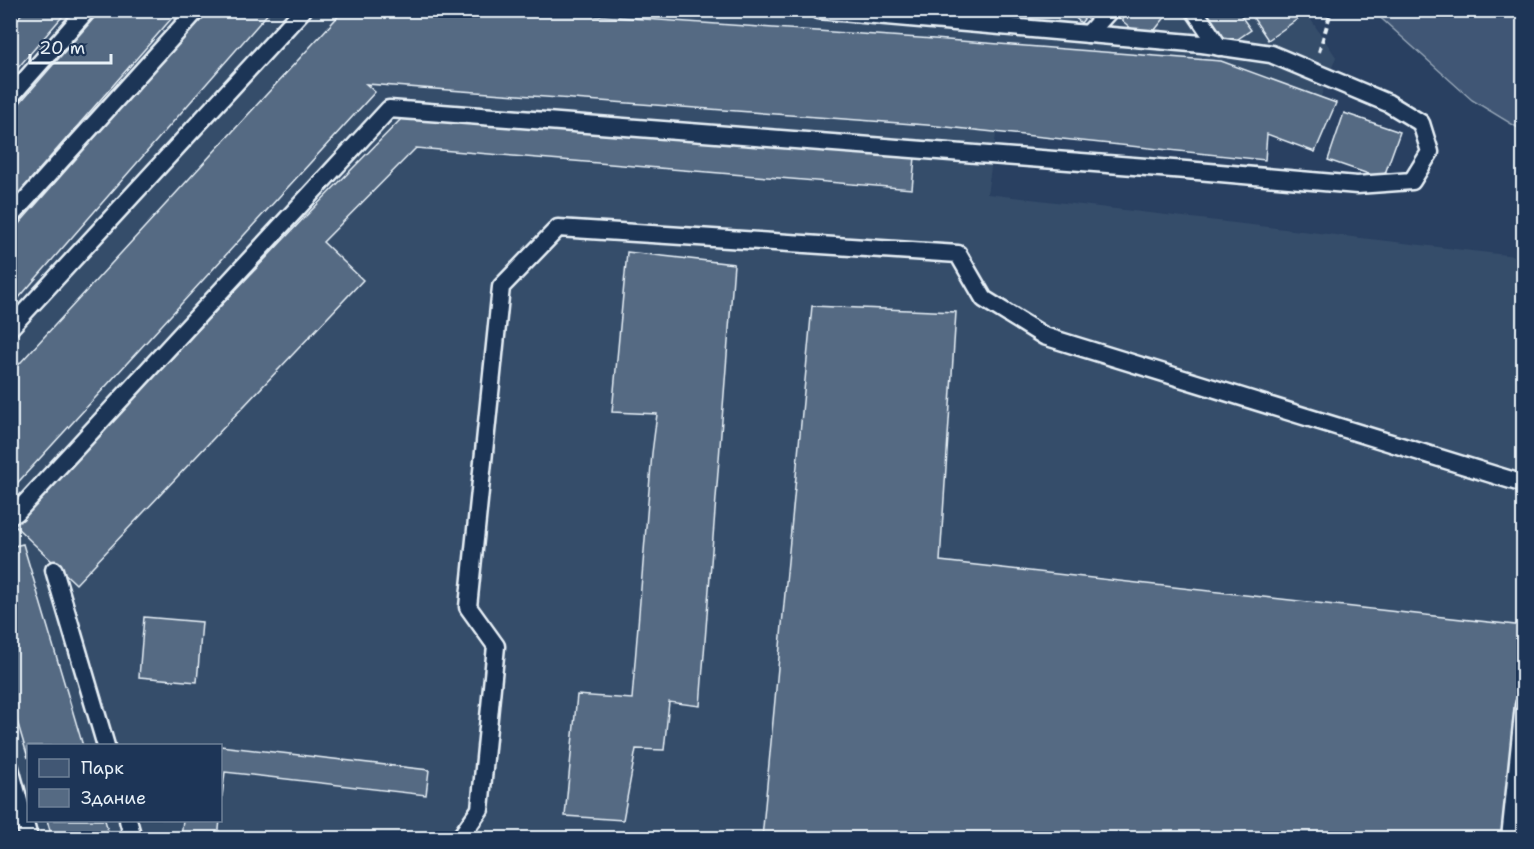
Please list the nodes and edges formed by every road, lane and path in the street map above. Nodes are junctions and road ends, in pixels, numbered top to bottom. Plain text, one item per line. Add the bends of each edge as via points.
1 (87, 10) edge
2 (196, 10) edge
3 (303, 10) edge
4 (818, 10) edge
5 (1001, 10) edge
6 (1110, 10) edge
7 (1194, 10) edge
8 (1328, 10) edge
9 (884, 13) edge
10 (988, 26) junction
11 (1088, 34) junction
12 (1219, 47) junction
13 (1313, 72) junction
14 (10, 97) edge
15 (10, 217) edge
16 (10, 328) edge
17 (1524, 484) edge
18 (10, 514) edge
19 (54, 570) dead end
20 (1524, 705) edge
21 (105, 744) edge
22 (10, 768) edge
23 (129, 822) edge
24 (29, 838) edge
25 (133, 838) edge
26 (460, 838) edge
27 (1510, 838) edge

1 - 14 lane
2 - 15 lane
3 - 16 lane
4 - 9 lane
5 - 10 lane
6 - 11 lane
7 - 12 lane
8 - 13 path via 1330,15
9 - 10 lane
10 - 11 lane
11 - 12 lane
12 - 13 lane via 1271,54
13 - 18 lane via 1388,104 1421,123 1430,152 1412,181 1357,185 389,109 16,513
17 - 26 lane via 1044,336 984,299 958,254 558,228 501,287 468,607 496,645 480,809
19 - 21 lane
20 - 27 lane
22 - 24 lane
23 - 25 lane

